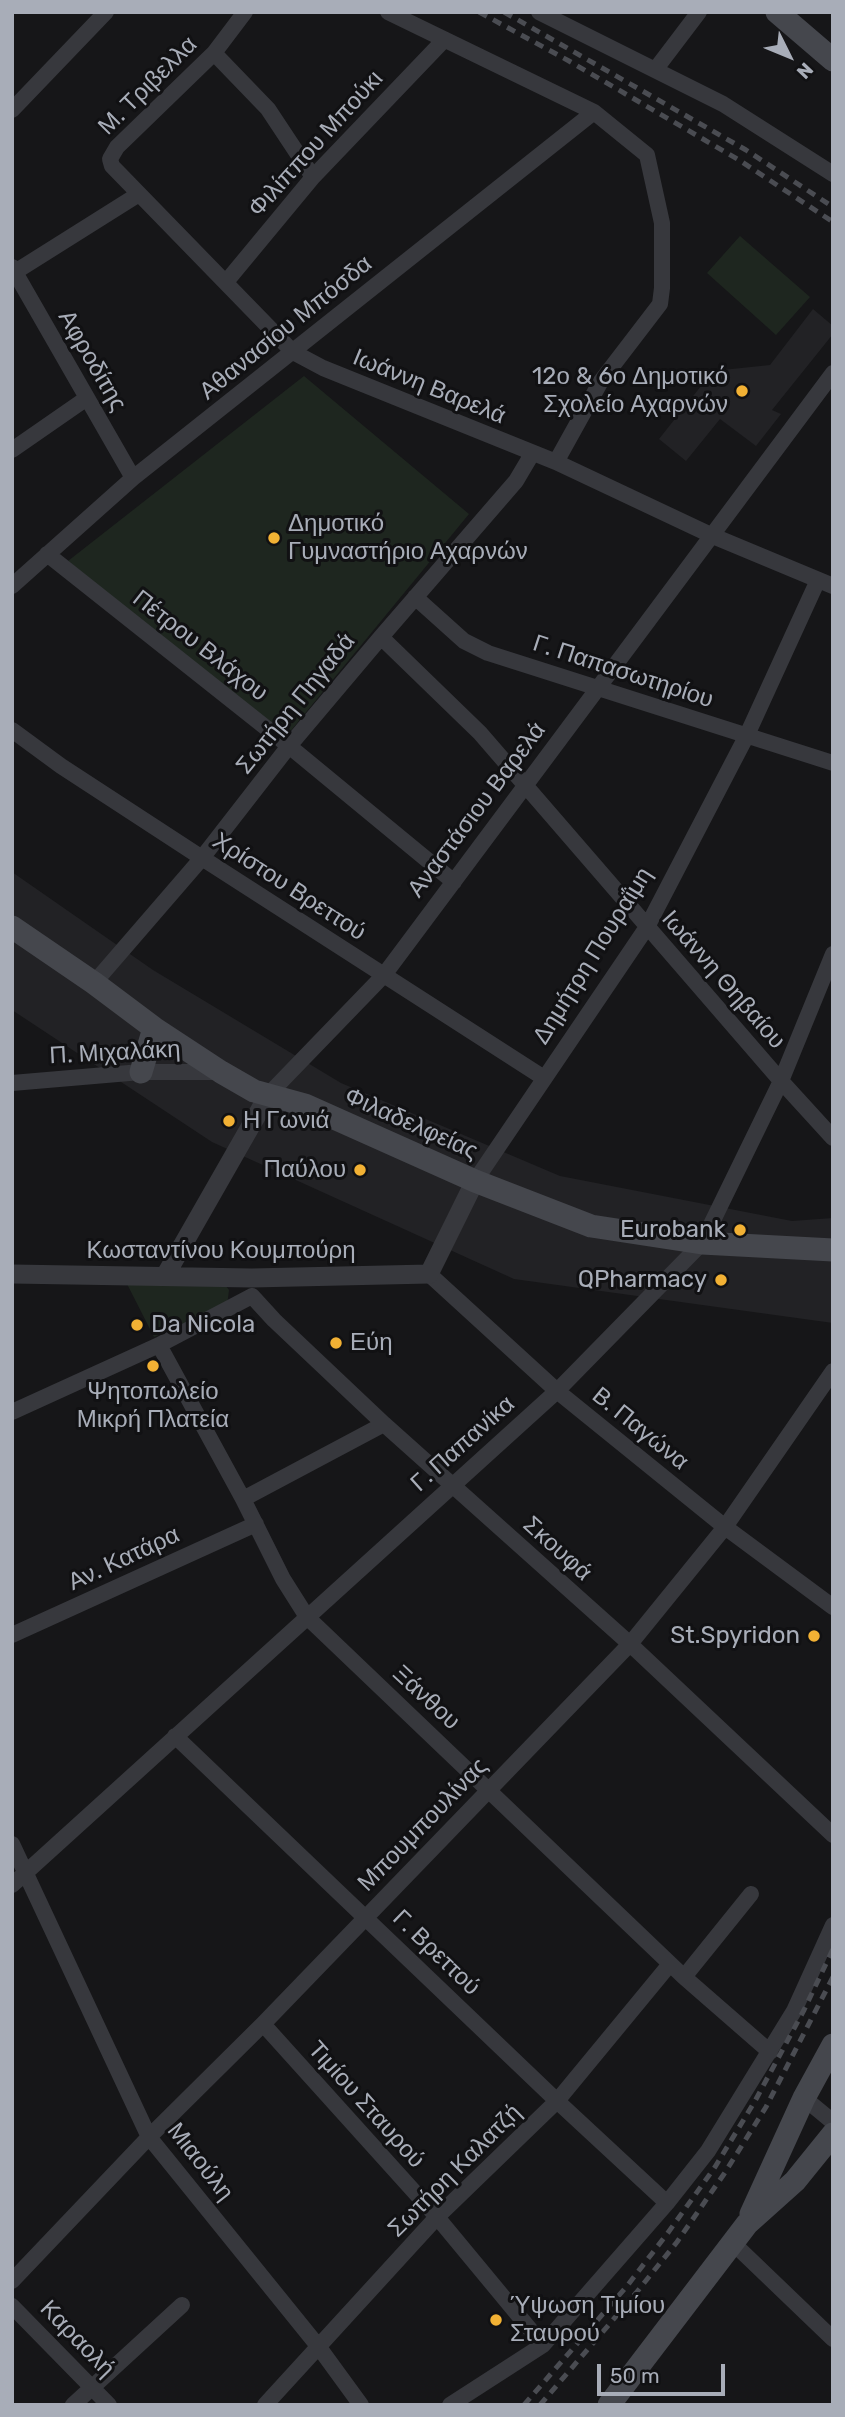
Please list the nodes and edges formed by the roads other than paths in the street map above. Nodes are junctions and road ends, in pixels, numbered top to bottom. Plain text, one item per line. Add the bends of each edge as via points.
1 (106, 12) edge
2 (245, 12) edge
3 (388, 12) edge
4 (539, 12) edge
5 (699, 12) edge
6 (777, 12) edge
7 (444, 40) junction
8 (214, 53) junction
9 (833, 60) edge
10 (655, 70) junction
11 (12, 110) edge
12 (594, 112) junction
13 (110, 159) joint
14 (833, 174) edge
15 (313, 177) junction
16 (139, 194) junction
17 (14, 269) edge
18 (226, 282) junction
19 (293, 352) junction
20 (833, 373) edge
21 (87, 398) junction
22 (12, 450) edge
23 (532, 454) junction
24 (556, 463) junction
25 (133, 478) junction
26 (713, 536) junction
27 (47, 554) junction
28 (826, 583) edge
29 (12, 586) edge
30 (415, 597) junction
31 (381, 637) junction
32 (599, 688) junction
33 (12, 730) edge
34 (747, 735) junction
35 (289, 746) junction
36 (833, 763) edge
37 (526, 786) junction
38 (202, 858) junction
39 (454, 881) junction
40 (12, 927) edge
41 (646, 927) junction
42 (833, 954) edge
43 (384, 975) junction
44 (94, 983) junction
45 (154, 1028) junction
46 (141, 1072) junction
47 (221, 1072) junction
48 (544, 1078) junction
49 (781, 1081) junction
50 (12, 1083) edge
51 (269, 1094) junction
52 (833, 1138) edge
53 (475, 1181) junction
54 (702, 1242) junction
55 (833, 1250) edge
56 (12, 1274) edge
57 (429, 1274) junction
58 (165, 1276) junction
59 (252, 1287) junction
60 (159, 1345) junction
61 (833, 1371) edge
62 (557, 1391) junction
63 (12, 1412) edge
64 (384, 1424) junction
65 (452, 1485) junction
66 (243, 1499) junction
67 (256, 1524) junction
68 (725, 1527) junction
69 (833, 1606) edge
70 (307, 1616) junction
71 (12, 1635) edge
72 (630, 1644) junction
73 (175, 1736) junction
74 (490, 1789) junction
75 (833, 1835) edge
76 (12, 1844) edge
77 (25, 1873) junction
78 (12, 1885) edge
79 (751, 1894) dead end
80 (366, 1917) junction
81 (833, 1925) edge
82 (670, 1964) junction
83 (684, 1978) junction
84 (263, 2024) junction
85 (833, 2045) edge
86 (770, 2052) junction
87 (804, 2098) junction
88 (557, 2101) junction
89 (833, 2122) edge
90 (833, 2134) edge
91 (149, 2137) junction
92 (667, 2203) junction
93 (437, 2217) junction
94 (747, 2224) junction
95 (733, 2243) junction
96 (12, 2281) edge
97 (182, 2305) dead end
98 (12, 2306) edge
99 (833, 2339) edge
100 (543, 2345) junction
101 (318, 2346) junction
102 (92, 2387) junction
103 (73, 2405) edge
104 (109, 2405) edge
105 (265, 2405) edge
106 (361, 2405) edge
107 (450, 2405) edge
108 (609, 2405) edge

1 - 11 street
2 - 8 street, Μ. Τριβελλα
3 - 7 street
4 - 10 street
5 - 10 street
6 - 9 main road
7 - 12 street
7 - 15 street, Φιλίππου Μπούκι
8 - 13 street, Μ. Τριβελλα
8 - 15 street via 268,109
10 - 14 street via 723,104
12 - 19 street, Αθανασίου Μπόσδα
12 - 24 street via 647,155 662,223 662,288 660,304 601,382
13 - 16 street, Ιωάννη Βαρελά
15 - 18 street, Φιλίππου Μπούκι
16 - 17 street
16 - 18 street, Ιωάννη Βαρελά
17 - 21 street, Αφροδίτης
18 - 19 street, Ιωάννη Βαρελά
19 - 23 street, Ιωάννη Βαρελά
19 - 25 street, Αθανασίου Μπόσδα
20 - 26 street, Αναστάσιου Βαρελά
21 - 22 street
21 - 25 street, Αφροδίτης
23 - 24 street, Ιωάννη Βαρελά
23 - 30 street, Σωτήρη Πηγαδά via 516,481
24 - 26 street, Ιωάννη Βαρελά
25 - 27 street, Αθανασίου Μπόσδα
26 - 28 street, Ιωάννη Βαρελά
26 - 32 street, Αναστάσιου Βαρελά
27 - 29 street, Αθανασίου Μπόσδα
27 - 35 street, Πέτρου Βλάχου
28 - 34 street, Δημήτρη Πουραΐμη
30 - 31 street, Σωτήρη Πηγαδά
30 - 32 street, Γ. Παπασωτηρίου via 464,641 488,653
31 - 35 street, Σωτήρη Πηγαδά
31 - 37 street, Ιωάννη Θηβαίου via 480,733
32 - 34 street, Γ. Παπασωτηρίου
32 - 37 street, Αναστάσιου Βαρελά
33 - 38 street, Χρίστου Βρεττού
34 - 36 street, Γ. Παπασωτηρίου
34 - 41 street, Δημήτρη Πουραΐμη
35 - 38 street, Σωτήρη Πηγαδά
35 - 39 street, Πέτρου Βλάχου
37 - 39 street, Αναστάσιου Βαρελά
37 - 41 street, Ιωάννη Θηβαίου
38 - 43 street, Χρίστου Βρεττού
38 - 44 street, Σωτήρη Πηγαδά
39 - 43 street, Αναστάσιου Βαρελά
40 - 44 main road, Φιλαδελφείας
41 - 48 street, Δημήτρη Πουραΐμη
41 - 49 street, Ιωάννη Θηβαίου
42 - 49 street, Γ. Παπανίκα
43 - 48 street, Χρίστου Βρεττού
43 - 51 street, Αναστάσιου Βαρελά
44 - 45 main road, Φιλαδελφείας
45 - 46 main road
45 - 47 main road, Φιλαδελφείας
46 - 47 street, Π. Μιχαλάκη
46 - 50 street, Π. Μιχαλάκη
47 - 51 main road, Φιλαδελφείας via 254,1091
48 - 53 street, Δημήτρη Πουραΐμη
49 - 52 street, Ιωάννη Θηβαίου
49 - 54 street, Γ. Παπανίκα
51 - 53 main road, Φιλαδελφείας via 305,1105
51 - 58 street, Αναστάσιου Βαρελά
53 - 54 main road, Φιλαδελφείας via 591,1226
53 - 57 street, Δημήτρη Πουραΐμη
54 - 55 main road, Φιλαδελφείας
54 - 62 street, Γ. Παπανίκα
56 - 58 street, Κωσταντίνου Κουμπούρη
57 - 59 street, Κωσταντίνου Κουμπούρη
57 - 62 street, Β. Παγώνα
58 - 59 street, Κωσταντίνου Κουμπούρη
59 - 60 street
59 - 64 street, Σκουφά via 274,1320
60 - 63 street
60 - 66 street, Ξάνθου
61 - 68 street, Μπουμπουλίνας
62 - 65 street, Γ. Παπανίκα
62 - 68 street, Β. Παγώνα
64 - 65 street, Σκουφά
64 - 66 street
65 - 70 street, Γ. Παπανίκα
65 - 72 street, Σκουφά
66 - 67 street, Ξάνθου
67 - 70 street, Ξάνθου
67 - 71 street, Αν. Κατάρα
68 - 69 street, Β. Παγώνα
68 - 72 street, Μπουμπουλίνας
70 - 73 street, Γ. Παπανίκα
70 - 74 street, Ξάνθου
72 - 74 street, Μπουμπουλίνας
72 - 75 street, Σκουφά
73 - 77 street, Γ. Παπανίκα
73 - 80 street, Γ. Βρεττού
74 - 80 street, Μπουμπουλίνας
74 - 82 street, Ξάνθου
76 - 77 street, Μιαούλη
77 - 78 street, Γ. Παπανίκα
77 - 91 street, Μιαούλη
79 - 83 street
80 - 84 street, Μπουμπουλίνας
80 - 88 street, Γ. Βρεττού
81 - 86 street
82 - 83 street, Ξάνθου
82 - 88 street, Σωτήρη Καλατζή
83 - 86 street, Ξάνθου
84 - 91 street, Μπουμπουλίνας
84 - 93 street, Τιμίου Σταυρού
85 - 87 main road
86 - 92 street via 708,2151
87 - 89 street
87 - 94 main road
88 - 92 street, Γ. Βρεττού
88 - 93 street, Σωτήρη Καλατζή
90 - 94 main road via 794,2181
91 - 96 street, Μπουμπουλίνας
91 - 101 street, Μιαούλη
92 - 100 street
93 - 100 street, Τιμίου Σταυρού
93 - 101 street, Σωτήρη Καλατζή
94 - 95 main road
95 - 99 street
95 - 108 main road
97 - 102 street
98 - 102 street, Καραολή
100 - 107 street
101 - 105 street, Σωτήρη Καλατζή
101 - 106 street, Μιαούλη
102 - 103 street
102 - 104 street, Καραολή

